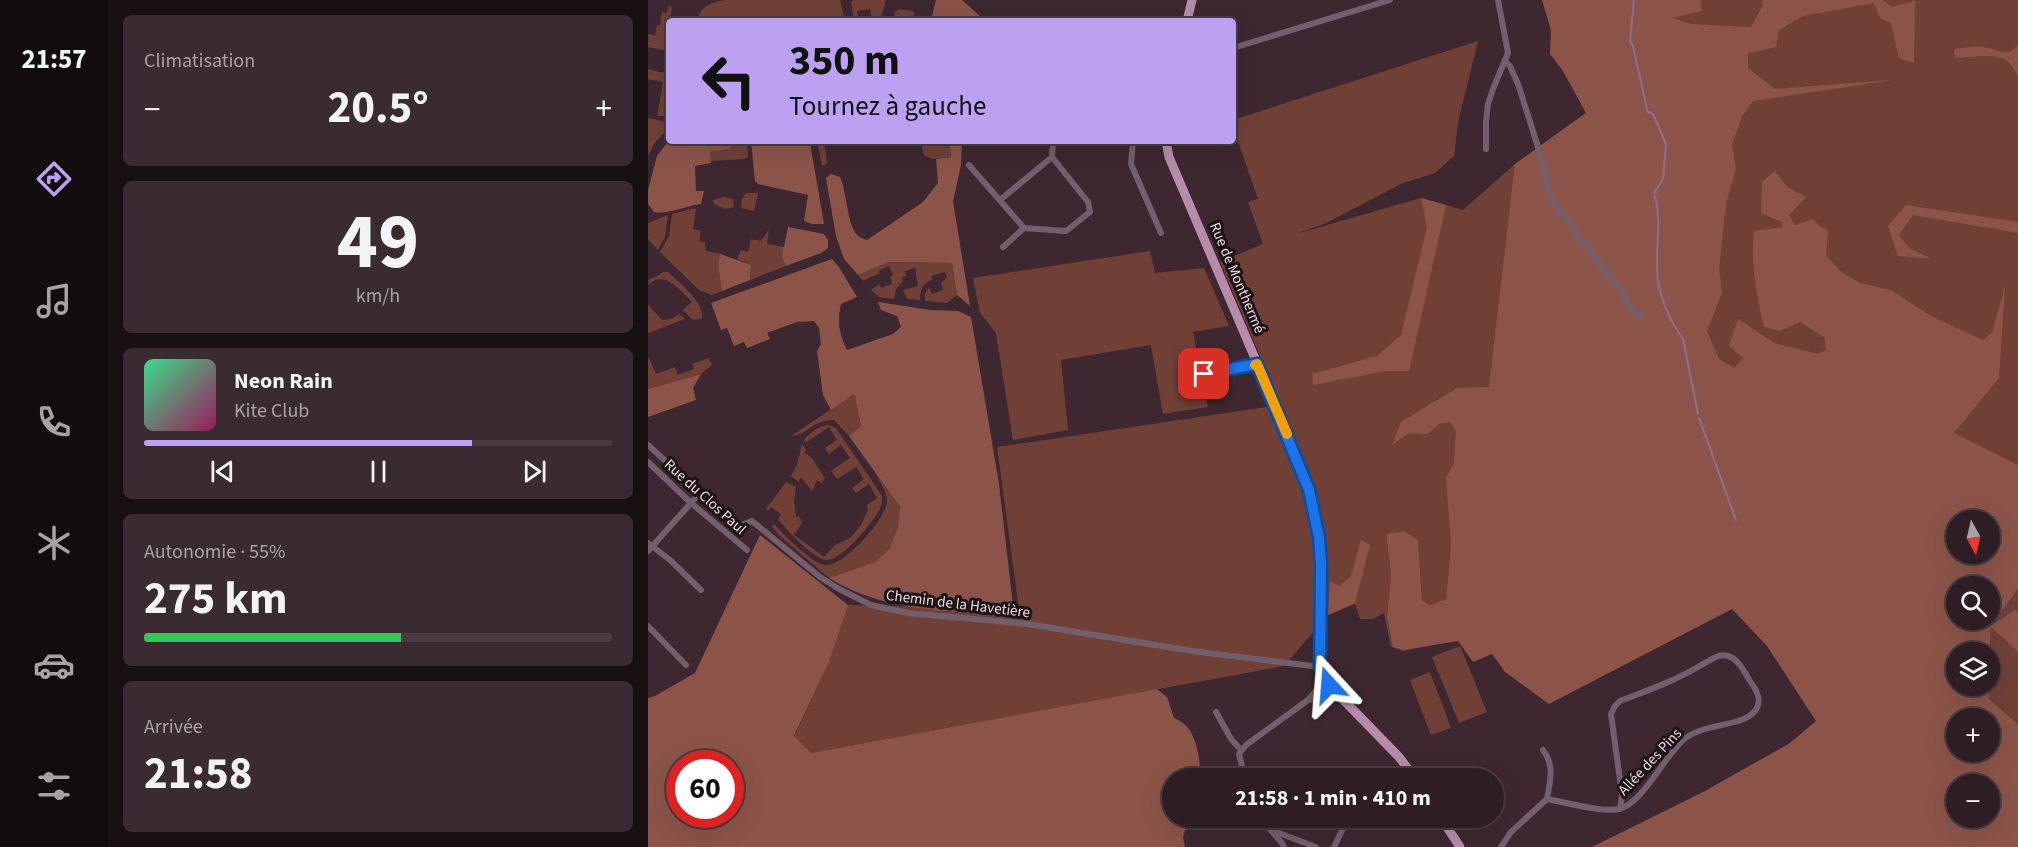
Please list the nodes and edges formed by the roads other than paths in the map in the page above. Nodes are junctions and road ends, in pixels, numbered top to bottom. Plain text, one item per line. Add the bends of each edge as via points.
1 (1192, 0) edge
2 (1390, 0) edge
3 (1498, 0) edge
4 (1188, 18) edge
5 (1236, 47) edge
6 (1506, 62) junction
7 (1053, 144) edge
8 (1133, 144) edge
9 (1167, 144) edge
10 (1486, 149) dead end
11 (1052, 157) junction
12 (969, 165) dead end
13 (1000, 200) junction
14 (1024, 228) junction
15 (1161, 233) dead end
16 (1003, 247) dead end
17 (1640, 317) dead end
18 (1257, 364) junction
19 (1204, 374) dead end
20 (648, 445) edge
21 (648, 462) edge
22 (699, 494) junction
23 (691, 503) junction
24 (649, 547) edge
25 (747, 550) dead end
26 (701, 590) dead end
27 (648, 626) edge
28 (686, 665) dead end
29 (1320, 667) junction
30 (1325, 680) junction
31 (1339, 695) junction
32 (1308, 700) junction
33 (1216, 712) dead end
34 (1241, 750) junction
35 (1543, 750) dead end
36 (1242, 768) edge
37 (1407, 768) edge
38 (1546, 799) junction
39 (1620, 809) junction
40 (1343, 828) edge
41 (1448, 828) edge
42 (1270, 830) joint
43 (1284, 847) edge
44 (1310, 847) edge
45 (1334, 847) edge
46 (1460, 847) edge
47 (1501, 847) edge

1 - 4 main road
2 - 5 street
3 - 6 street via 1507,45
6 - 10 street via 1488,104
6 - 17 street via 1518,84 1554,203
7 - 11 street
8 - 15 street via 1131,164
9 - 18 main road, Rue de Monthermé
11 - 13 street
11 - 14 street via 1088,202 1090,212 1066,231
12 - 13 street
13 - 14 street
14 - 16 street
18 - 19 street
18 - 29 main road, Rue de Monthermé via 1309,490 1319,538
20 - 22 street, Chemin de la Havetière
21 - 23 street, Rue du Clos Paul
22 - 23 street
22 - 29 street, Chemin de la Havetière via 733,523 752,521 820,577 871,604 908,613 1028,624
23 - 24 street
23 - 25 street, Rue du Clos Paul
24 - 26 street via 670,560
27 - 28 street
29 - 30 main road, Rue de Monthermé
30 - 31 main road, Rue de Monthermé
30 - 32 street
31 - 32 street
31 - 37 main road, Rue de Monthermé
32 - 34 street
33 - 34 street
34 - 36 street
35 - 38 street via 1551,768
38 - 39 street, Allée des Pins
38 - 47 street
39 - 39 street, Allée des Pins via 1632,803 1686,737 1748,718 1755,712 1758,698 1736,660 1730,656 1716,657 1678,679 1615,706 1611,714 1622,795
40 - 45 street
41 - 46 main road
42 - 43 street
42 - 44 street

